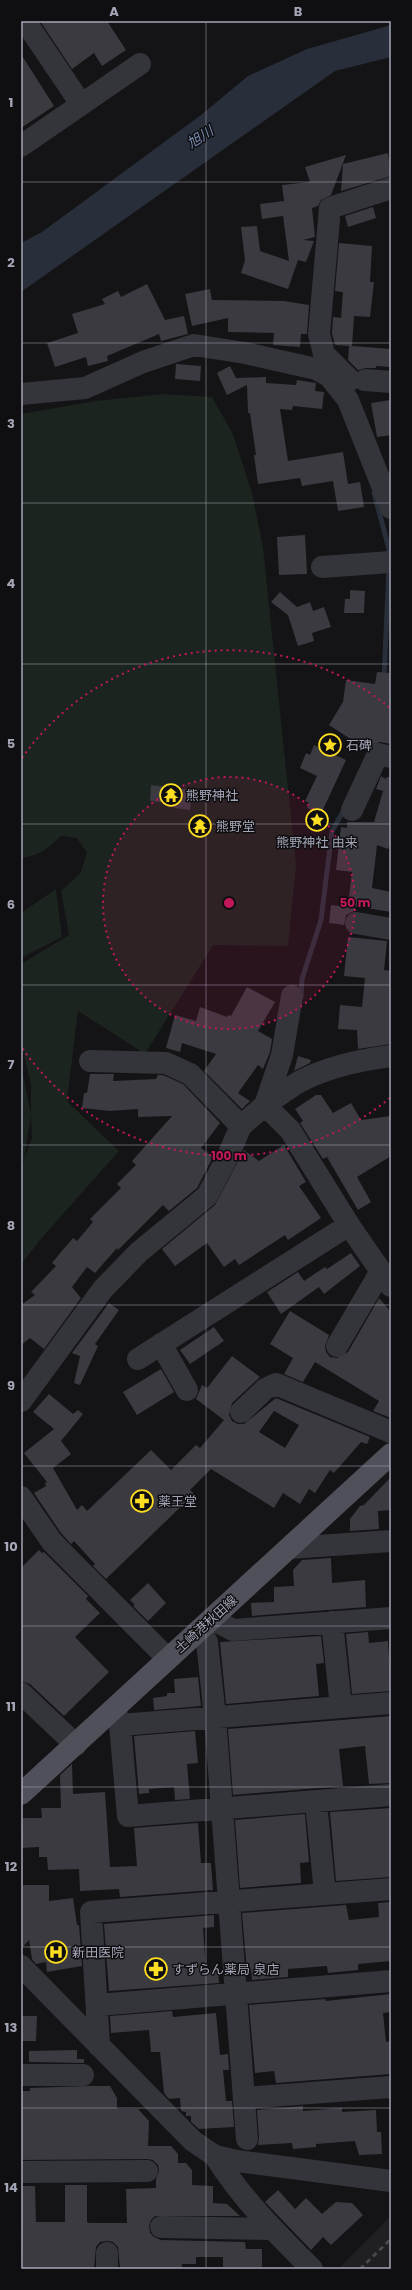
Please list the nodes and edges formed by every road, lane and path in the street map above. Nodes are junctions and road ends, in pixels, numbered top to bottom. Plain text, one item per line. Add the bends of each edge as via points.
1 (25, 21) edge
2 (140, 64) dead end
3 (81, 104) junction
4 (21, 146) edge
5 (391, 188) edge
6 (365, 380) dead end
7 (391, 382) edge
8 (21, 394) edge
9 (348, 400) junction
10 (391, 508) edge
11 (388, 562) edge
12 (322, 567) dead end
13 (391, 757) edge
14 (352, 810) dead end
15 (356, 923) dead end
16 (391, 929) edge
17 (292, 996) dead end
18 (391, 1056) edge
19 (90, 1061) dead end
20 (265, 1105) junction
21 (241, 1126) junction
22 (349, 1225) junction
23 (386, 1278) edge
24 (161, 1344) junction
25 (337, 1346) dead end
26 (138, 1359) dead end
27 (187, 1390) dead end
28 (21, 1401) edge
29 (241, 1412) dead end
30 (391, 1432) edge
31 (391, 1454) edge
32 (21, 1498) edge
33 (391, 1541) edge
34 (289, 1548) junction
35 (391, 1618) edge
36 (332, 1622) junction
37 (206, 1625) junction
38 (168, 1659) junction
39 (21, 1693) edge
40 (391, 1702) edge
41 (341, 1707) junction
42 (215, 1716) junction
43 (117, 1717) junction
44 (76, 1745) junction
45 (21, 1794) edge
46 (391, 1795) edge
47 (316, 1802) junction
48 (223, 1810) junction
49 (391, 1888) edge
50 (325, 1894) junction
51 (230, 1902) junction
52 (21, 1966) edge
53 (391, 1981) edge
54 (236, 1995) junction
55 (97, 2005) junction
56 (99, 2046) junction
57 (21, 2075) edge
58 (83, 2075) dead end
59 (391, 2087) edge
60 (244, 2098) junction
61 (247, 2139) dead end
62 (215, 2156) junction
63 (21, 2172) edge
64 (147, 2172) dead end
65 (391, 2181) edge
66 (161, 2227) dead end
67 (272, 2229) junction
68 (312, 2269) edge

1 - 3 street
2 - 3 street
3 - 4 street
5 - 9 street via 330,208 319,334 324,354 349,378 354,395
6 - 7 street
8 - 9 street via 85,388 143,362 194,345 316,369 329,376
9 - 10 street
11 - 12 street
13 - 14 street via 378,754
15 - 16 street
17 - 20 street via 282,1055
18 - 20 street via 363,1059 299,1082
19 - 21 street via 166,1063 178,1068 190,1074
20 - 21 street
20 - 22 street via 290,1130
21 - 28 street via 207,1196 139,1252 103,1289
22 - 23 street
22 - 24 street
23 - 25 street
24 - 26 street
24 - 27 street
29 - 30 street via 265,1389 276,1384
31 - 34 main road, 土崎港秋田線
32 - 38 street via 52,1542
33 - 34 street
34 - 37 main road, 土崎港秋田線
35 - 36 street
36 - 37 street via 233,1630
36 - 41 street
37 - 38 main road, 土崎港秋田線
37 - 42 street
38 - 43 main road, 土崎港秋田線
39 - 44 street
40 - 41 street
41 - 42 street
42 - 43 street
42 - 48 street
43 - 44 main road, 土崎港秋田線
43 - 48 street via 128,1816
44 - 45 main road, 土崎港秋田線
46 - 47 street
47 - 48 street
47 - 50 street
48 - 51 street
49 - 50 street
50 - 51 street
51 - 54 street
51 - 55 street via 91,1912
52 - 56 street
53 - 54 street
54 - 55 street
54 - 60 street
55 - 56 street
56 - 62 street via 193,2141
57 - 58 street
59 - 60 street
60 - 61 street
62 - 65 street
62 - 67 street via 228,2177
63 - 64 street
66 - 67 street
67 - 68 street

